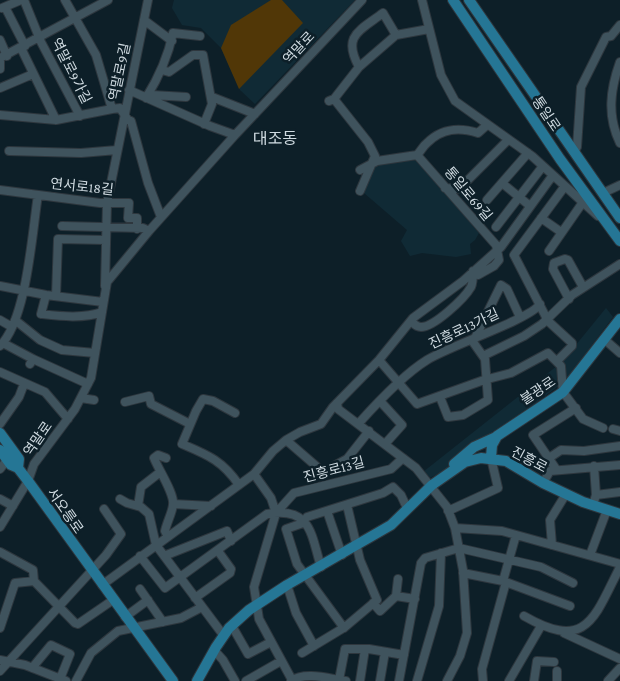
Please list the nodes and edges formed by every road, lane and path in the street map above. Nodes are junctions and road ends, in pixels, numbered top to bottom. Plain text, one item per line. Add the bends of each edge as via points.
1 (22, 0) edge
2 (65, 0) edge
3 (108, 0) edge
4 (148, 0) edge
5 (362, 0) edge
6 (422, 0) edge
7 (453, 0) edge
8 (469, 0) edge
9 (2, 8) edge
10 (75, 18) junction
11 (144, 20) junction
12 (620, 25) edge
13 (430, 29) junction
14 (396, 35) junction
15 (200, 36) dead end
16 (40, 37) junction
17 (0, 40) edge
18 (172, 41) junction
19 (23, 47) junction
20 (2, 58) edge
21 (620, 62) edge
22 (359, 67) junction
23 (0, 69) edge
24 (162, 70) junction
25 (34, 74) junction
26 (0, 88) edge
27 (130, 90) junction
28 (212, 97) junction
29 (146, 98) junction
30 (186, 98) dead end
31 (112, 109) junction
32 (255, 114) junction
33 (0, 115) edge
34 (124, 115) junction
35 (80, 116) junction
36 (56, 120) junction
37 (204, 124) junction
38 (487, 125) junction
39 (236, 135) junction
40 (508, 140) junction
41 (620, 143) edge
42 (117, 150) junction
43 (10, 151) dead end
44 (574, 152) junction
45 (528, 154) junction
46 (417, 155) junction
47 (370, 164) junction
48 (543, 166) junction
49 (360, 170) dead end
50 (553, 175) junction
51 (502, 182) junction
52 (620, 185) edge
53 (565, 186) junction
54 (445, 188) junction
55 (0, 190) edge
56 (360, 191) dead end
57 (603, 193) junction
58 (38, 195) junction
59 (520, 197) junction
60 (487, 200) dead end
61 (583, 202) junction
62 (107, 203) junction
63 (530, 206) junction
64 (161, 217) junction
65 (541, 218) junction
66 (620, 218) edge
67 (604, 221) junction
68 (62, 226) dead end
69 (106, 226) junction
70 (496, 227) dead end
71 (138, 229) junction
72 (150, 230) junction
73 (562, 232) junction
74 (106, 240) junction
75 (620, 241) edge
76 (496, 250) junction
77 (549, 251) dead end
78 (514, 255) junction
79 (499, 260) junction
80 (620, 264) edge
81 (473, 272) junction
82 (0, 286) edge
83 (583, 287) junction
84 (105, 288) junction
85 (23, 290) junction
86 (46, 295) junction
87 (56, 296) junction
88 (569, 299) junction
89 (103, 302) junction
90 (540, 304) junction
91 (102, 312) junction
92 (520, 317) junction
93 (548, 318) junction
94 (620, 319) edge
95 (0, 320) edge
96 (411, 321) junction
97 (13, 324) junction
98 (474, 338) junction
99 (604, 339) junction
100 (1, 345) edge
101 (620, 352) edge
102 (95, 353) junction
103 (483, 356) junction
104 (380, 360) junction
105 (557, 361) junction
106 (0, 372) edge
107 (485, 380) junction
108 (401, 383) junction
109 (24, 384) junction
110 (88, 384) junction
111 (563, 392) junction
112 (440, 397) junction
113 (81, 398) junction
114 (94, 400) dead end
115 (380, 401) junction
116 (125, 402) dead end
117 (337, 403) junction
118 (576, 408) junction
119 (235, 413) dead end
120 (68, 419) junction
121 (359, 423) junction
122 (0, 424) edge
123 (190, 424) junction
124 (603, 428) dead end
125 (369, 431) junction
126 (0, 433) edge
127 (497, 436) junction
128 (286, 440) junction
129 (385, 444) junction
130 (620, 446) edge
131 (0, 450) edge
132 (166, 458) dead end
133 (404, 458) junction
134 (491, 458) junction
135 (548, 458) junction
136 (3, 464) edge
137 (620, 464) edge
138 (594, 466) junction
139 (18, 468) junction
140 (556, 470) junction
141 (159, 473) junction
142 (450, 473) junction
143 (254, 474) junction
144 (28, 481) junction
145 (543, 483) junction
146 (240, 485) junction
147 (432, 485) junction
148 (620, 492) edge
149 (566, 494) junction
150 (596, 495) junction
151 (120, 498) dead end
152 (0, 499) edge
153 (173, 504) junction
154 (347, 505) junction
155 (594, 505) junction
156 (13, 506) junction
157 (138, 506) junction
158 (211, 506) junction
159 (407, 508) junction
160 (104, 509) dead end
161 (607, 510) junction
162 (327, 511) junction
163 (448, 511) junction
164 (276, 513) junction
165 (620, 514) edge
166 (304, 520) junction
167 (0, 527) edge
168 (455, 528) junction
169 (516, 534) junction
170 (168, 537) junction
171 (231, 541) junction
172 (156, 545) junction
173 (552, 545) junction
174 (357, 546) junction
175 (459, 548) junction
176 (218, 551) junction
177 (0, 552) edge
178 (441, 553) junction
179 (342, 555) junction
180 (590, 555) junction
181 (140, 556) junction
182 (164, 556) junction
183 (509, 558) junction
184 (620, 565) edge
185 (321, 567) junction
186 (90, 570) junction
187 (463, 573) junction
188 (307, 575) junction
189 (180, 578) junction
190 (398, 579) dead end
191 (34, 581) junction
192 (505, 582) junction
193 (573, 583) dead end
194 (102, 585) junction
195 (288, 585) junction
196 (140, 589) dead end
197 (396, 596) junction
198 (195, 598) junction
199 (415, 599) junction
200 (113, 600) junction
201 (148, 600) junction
202 (373, 603) junction
203 (256, 604) junction
204 (59, 605) junction
205 (570, 606) dead end
206 (202, 608) junction
207 (524, 616) dead end
208 (125, 617) junction
209 (163, 622) junction
210 (232, 626) junction
211 (541, 626) junction
212 (0, 628) edge
213 (134, 628) junction
214 (344, 628) junction
215 (562, 632) junction
216 (224, 636) junction
217 (271, 642) junction
218 (314, 646) junction
219 (365, 649) junction
220 (214, 650) junction
221 (385, 652) junction
222 (302, 653) dead end
223 (524, 654) junction
224 (404, 655) junction
225 (620, 659) edge
226 (4, 661) edge
227 (281, 661) junction
228 (537, 661) junction
229 (554, 662) dead end
230 (32, 668) junction
231 (620, 668) edge
232 (0, 671) edge
233 (557, 671) dead end
234 (63, 680) edge
235 (343, 680) edge
236 (76, 681) edge
237 (173, 681) edge
238 (197, 681) edge
239 (235, 681) edge
240 (246, 681) edge
241 (291, 681) edge
242 (360, 681) edge
243 (380, 681) edge
244 (399, 681) edge
245 (417, 681) edge
246 (446, 681) edge
247 (482, 681) edge
248 (510, 681) edge
249 (534, 681) edge
250 (557, 681) edge
251 (608, 681) edge

1 - 9 street
1 - 16 street, 역말로9가길
2 - 10 street, 역말로9가길
3 - 10 street
4 - 11 street, 역말로9길
5 - 32 street, 역말로
6 - 13 street
7 - 67 main road, 통일로
8 - 44 main road, 통일로
9 - 19 street
10 - 16 street
10 - 31 street, 역말로9가길 via 96,55
11 - 18 street
11 - 27 street, 역말로9길
12 - 44 street, 통일로 via 606,37 581,87
13 - 14 street
13 - 38 street via 441,75 455,101
14 - 22 street
14 - 22 street via 383,13 369,22 352,41 350,49
15 - 18 street via 173,33
16 - 19 street
16 - 35 street, 역말로9가길
17 - 20 street
18 - 24 street
19 - 20 street
19 - 25 street
20 - 23 street
21 - 41 street via 610,116
22 - 47 street via 332,100 368,142 375,156
24 - 28 street via 170,72 193,55 203,55
24 - 29 street
25 - 26 street
25 - 36 street
27 - 29 street
27 - 34 street, 역말로9길
28 - 32 street
28 - 37 street
29 - 30 street via 152,95
29 - 37 street
31 - 34 street, 역말로9가길 via 120,108
31 - 35 street, 역말로9가길
32 - 39 street, 역말로
33 - 36 street, 역말로9가길
34 - 42 street, 역말로9길
34 - 64 street via 131,122
35 - 36 street, 역말로9가길
37 - 39 street
38 - 40 street
38 - 46 street via 478,133 451,128 427,143
39 - 64 street, 역말로
40 - 45 street
40 - 54 street via 459,189
42 - 43 street via 81,153
42 - 62 street, 역말로9길
44 - 57 main road, 통일로
45 - 48 street
45 - 51 street
46 - 47 street
46 - 54 street, 통일로69길
47 - 49 street
47 - 56 street
48 - 50 street
48 - 59 street
50 - 53 street
50 - 63 street
51 - 59 street
51 - 60 street
52 - 57 street
53 - 61 street
53 - 65 street
54 - 76 street, 통일로69길 via 496,245
55 - 58 street, 연서로18길
57 - 66 main road, 통일로
58 - 62 street, 연서로18길
58 - 85 street
59 - 63 street
59 - 70 street
61 - 67 street
61 - 73 street
62 - 69 street, 역말로9길
62 - 71 street, 연서로18길 via 128,203 128,218 137,218
63 - 76 street
64 - 72 street, 역말로
65 - 73 street
65 - 78 street
67 - 75 main road, 통일로
68 - 69 street
69 - 71 street
69 - 74 street, 역말로9길
71 - 72 street
72 - 84 street, 역말로
73 - 77 street
74 - 84 street, 역말로9길
74 - 87 street via 58,239
76 - 79 street, 통일로69길
76 - 81 street
78 - 79 street
78 - 90 street
79 - 81 street via 484,274
80 - 83 street
81 - 96 street
81 - 96 street via 472,286 453,308 423,327
82 - 85 street
83 - 88 street
83 - 88 street via 568,260 554,263 553,269
84 - 89 street, 역말로
85 - 86 street
85 - 97 street
86 - 87 street
86 - 91 street via 41,314 96,315
87 - 89 street
88 - 93 street
89 - 91 street, 역말로
90 - 92 street, 진흥로13가길
90 - 93 street
91 - 102 street, 역말로
92 - 98 street, 진흥로13가길
92 - 98 street via 507,289 501,285
93 - 103 street via 524,336
93 - 105 street via 572,343
94 - 99 main road, 불광로
95 - 97 street
96 - 104 street
97 - 100 street
97 - 102 street via 62,350
98 - 103 street via 473,342
98 - 108 street, 진흥로13가길 via 426,360
99 - 101 street
99 - 111 main road, 불광로
100 - 110 street
102 - 110 street, 역말로
103 - 107 street
104 - 108 street
104 - 117 street
105 - 107 street via 548,353 511,373
105 - 111 street via 562,366
106 - 109 street, 역말로
107 - 112 street
107 - 112 street via 488,400 463,415 448,417
108 - 112 street via 417,404
108 - 115 street, 진흥로13가길
109 - 120 street, 역말로 via 45,392
109 - 122 street
110 - 113 street, 역말로
111 - 118 street
111 - 127 main road, 불광로
113 - 114 street
113 - 120 street, 역말로
115 - 121 street, 진흥로13가길
115 - 129 street via 402,425
116 - 123 street via 149,396 151,404
117 - 121 street via 338,409
117 - 128 street via 321,424
118 - 124 street via 582,419
118 - 135 street via 533,435
119 - 123 street via 212,400 203,400
120 - 144 street, 역말로 via 34,464
121 - 125 street
123 - 146 street via 182,444 217,459
125 - 128 street, 진흥로13길 via 347,459 323,472
125 - 129 street
126 - 139 main road, 서오릉로 via 19,459
127 - 134 main road
127 - 142 main road, 불광로 via 457,460
128 - 143 street
129 - 133 street
130 - 135 street via 584,451 561,450
131 - 136 main road, 서오릉로
132 - 141 street via 162,455 154,458
133 - 147 street
133 - 164 street, 진흥로13길 via 391,469 294,493
134 - 142 main road, 진흥로 via 465,462
134 - 145 main road, 진흥로 via 506,461
134 - 163 street via 498,488
135 - 140 street
136 - 139 main road, 서오릉로
137 - 138 street
138 - 140 street
138 - 150 street
139 - 144 main road, 서오릉로
140 - 145 street via 550,471
141 - 153 street via 173,497
141 - 157 street via 141,487
142 - 147 main road, 진흥로
143 - 146 street
143 - 164 street via 271,498
144 - 156 street, 역말로
144 - 186 main road, 서오릉로
145 - 149 main road, 진흥로
146 - 158 street
147 - 159 main road, 진흥로
147 - 163 street
148 - 150 street
149 - 155 main road, 진흥로
149 - 173 street via 550,520
150 - 155 street
151 - 157 street
152 - 156 street
153 - 158 street
153 - 170 street via 165,531
154 - 159 street via 393,487
154 - 162 street
154 - 174 street
155 - 161 main road, 진흥로
156 - 167 street, 역말로
157 - 172 street via 149,514
158 - 170 street
159 - 174 main road, 진흥로 via 391,525
160 - 186 street via 121,534
161 - 165 main road, 진흥로
161 - 180 street
162 - 166 street
162 - 179 street
163 - 168 street
164 - 166 street
164 - 171 street via 267,514
164 - 203 street via 254,587
166 - 185 street
166 - 188 street via 286,529 297,564
168 - 169 street via 502,530
168 - 175 street
169 - 173 street
169 - 183 street
170 - 172 street
171 - 176 street
171 - 182 street via 227,531
172 - 181 street
172 - 182 street
173 - 180 street
174 - 179 main road, 진흥로
174 - 202 street via 377,600
175 - 178 street
175 - 183 street
175 - 187 street
176 - 189 street
176 - 198 street via 231,570 230,574
177 - 191 street via 33,570
178 - 199 street via 422,560
178 - 245 street via 439,606
179 - 185 main road, 진흥로
180 - 184 street
181 - 189 street via 165,588
181 - 194 street
182 - 189 street
183 - 192 street
183 - 193 street via 541,567
184 - 215 street via 592,619 575,631
185 - 188 main road, 진흥로
186 - 194 main road, 서오릉로
186 - 204 street
187 - 192 street
187 - 246 street via 467,633 460,656
188 - 195 main road, 진흥로
188 - 214 street
189 - 198 street
190 - 197 street
191 - 204 street
191 - 212 street via 14,583
192 - 205 street
192 - 247 street via 482,669
194 - 200 main road, 서오릉로
195 - 203 main road, 진흥로
195 - 218 street via 296,613
196 - 201 street
197 - 199 street
197 - 202 street via 380,611
198 - 206 street
199 - 224 street
200 - 204 street via 78,624
200 - 208 main road, 서오릉로
201 - 208 street
201 - 209 street
202 - 214 street
203 - 210 main road, 진흥로
203 - 217 street via 259,619
204 - 226 street
206 - 209 street
206 - 216 street
207 - 211 street
208 - 213 main road, 서오릉로
209 - 213 street
210 - 216 main road, 진흥로
210 - 217 street via 248,654
211 - 215 street
211 - 223 street
213 - 236 street via 118,631 91,653
213 - 237 main road, 서오릉로
214 - 218 street
215 - 225 street
216 - 220 main road, 진흥로
217 - 227 street
218 - 222 street
219 - 221 street
219 - 235 street via 345,649
219 - 242 street
220 - 238 main road, 진흥로
220 - 239 street
221 - 224 street
221 - 243 street
223 - 228 street
223 - 248 street
224 - 244 street
226 - 230 street
226 - 232 street
227 - 240 street
227 - 241 street
228 - 229 street
228 - 249 street
230 - 234 street
230 - 234 street via 51,645 70,654
231 - 251 street
233 - 250 street
235 - 241 street via 296,677

